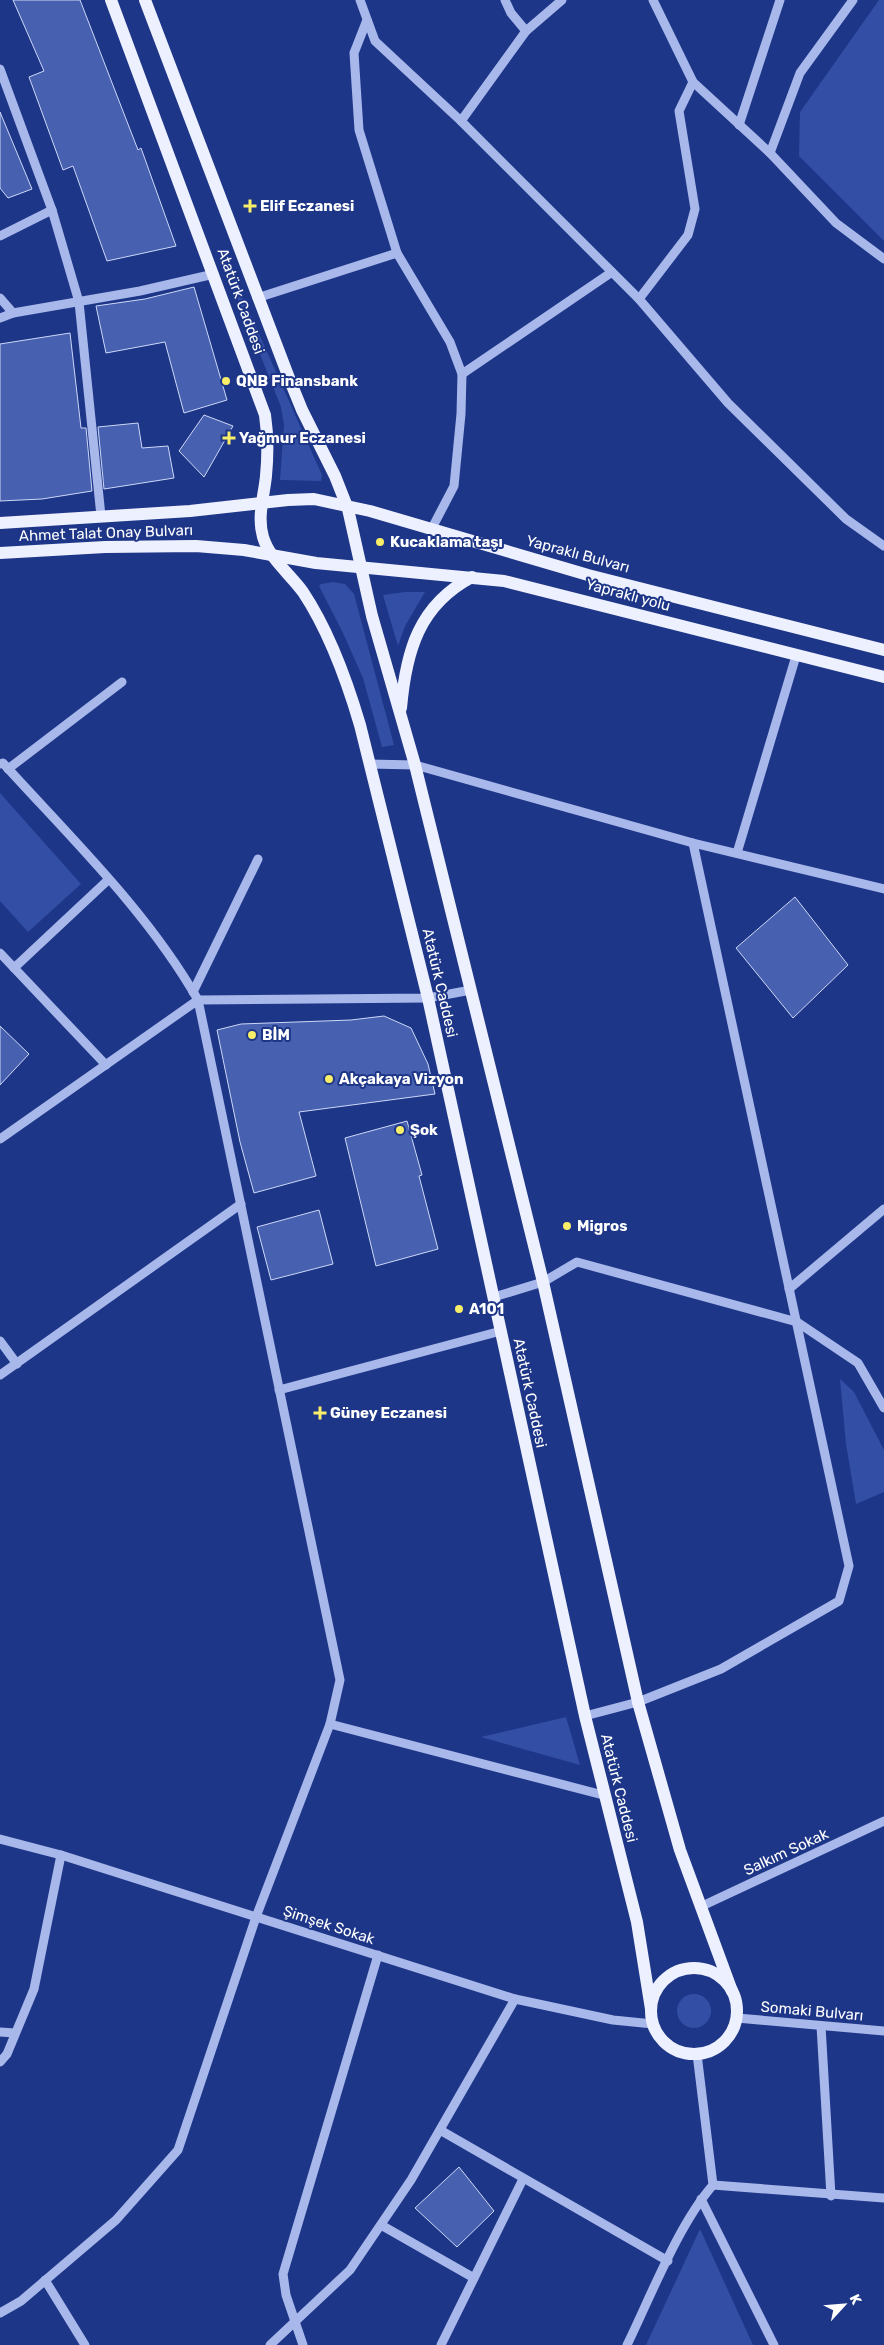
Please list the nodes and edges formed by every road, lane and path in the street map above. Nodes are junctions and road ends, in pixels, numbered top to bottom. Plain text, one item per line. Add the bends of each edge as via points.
1 (111, 0) edge
2 (145, 0) edge
3 (360, 0) edge
4 (505, 0) edge
5 (562, 0) edge
6 (653, 0) edge
7 (780, 0) edge
8 (853, 0) edge
9 (368, 20) junction
10 (526, 32) junction
11 (0, 69) edge
12 (693, 82) junction
13 (461, 121) junction
14 (739, 125) junction
15 (770, 153) junction
16 (52, 210) junction
17 (0, 236) edge
18 (397, 253) junction
19 (884, 259) edge
20 (612, 272) junction
21 (214, 274) junction
22 (0, 298) edge
23 (257, 298) junction
24 (639, 299) junction
25 (79, 302) junction
26 (13, 313) junction
27 (0, 318) edge
28 (462, 374) junction
29 (262, 503) junction
30 (347, 506) junction
31 (101, 516) junction
32 (0, 523) edge
33 (431, 530) junction
34 (884, 546) edge
35 (0, 553) edge
36 (273, 555) junction
37 (360, 567) junction
38 (472, 577) junction
39 (884, 650) edge
40 (796, 656) junction
41 (884, 677) edge
42 (122, 682) dead end
43 (400, 715) junction
44 (369, 764) junction
45 (414, 765) junction
46 (4, 766) edge
47 (693, 843) junction
48 (737, 854) junction
49 (258, 859) dead end
50 (108, 880) junction
51 (884, 889) edge
52 (0, 953) edge
53 (14, 968) junction
54 (471, 990) junction
55 (196, 996) junction
56 (428, 998) junction
57 (106, 1065) junction
58 (0, 1139) edge
59 (241, 1204) junction
60 (884, 1209) edge
61 (543, 1282) junction
62 (789, 1289) junction
63 (494, 1297) junction
64 (797, 1322) junction
65 (501, 1331) junction
66 (0, 1341) edge
67 (17, 1364) junction
68 (0, 1375) edge
69 (279, 1390) junction
70 (884, 1408) edge
71 (638, 1702) junction
72 (585, 1716) junction
73 (330, 1724) junction
74 (603, 1795) junction
75 (884, 1822) edge
76 (0, 1839) edge
77 (61, 1855) junction
78 (700, 1907) junction
79 (256, 1917) junction
80 (378, 1955) junction
81 (732, 1991) junction
82 (515, 1999) junction
83 (651, 2009) junction
84 (737, 2018) junction
85 (653, 2024) junction
86 (820, 2026) junction
87 (884, 2031) edge
88 (0, 2032) edge
89 (16, 2033) junction
90 (697, 2054) junction
91 (0, 2062) edge
92 (440, 2130) junction
93 (524, 2179) junction
94 (713, 2185) junction
95 (831, 2195) junction
96 (884, 2198) edge
97 (701, 2199) junction
98 (381, 2225) junction
99 (668, 2261) junction
100 (474, 2278) junction
101 (45, 2280) junction
102 (0, 2313) edge
103 (296, 2322) junction
104 (85, 2345) edge
105 (270, 2345) edge
106 (303, 2345) edge
107 (441, 2345) edge
108 (628, 2345) edge
109 (774, 2345) edge

1 - 21 main road, Atatürk Caddesi
2 - 23 main road, Atatürk Caddesi
3 - 9 street
4 - 10 street
5 - 10 street
6 - 12 street
7 - 14 street
8 - 15 street via 800,73
9 - 13 street via 375,41
9 - 18 street via 354,53 359,130
10 - 13 street
11 - 16 street
12 - 14 street
12 - 24 street via 679,111 695,208 688,235
13 - 20 street
14 - 15 street
15 - 19 street via 836,222
16 - 17 street
16 - 25 street
18 - 23 street
18 - 28 street via 450,342
20 - 24 street
20 - 28 street
21 - 25 street
21 - 29 main road, Atatürk Caddesi via 265,415 268,452
22 - 26 street
23 - 30 main road, Atatürk Caddesi via 302,410
24 - 34 street via 728,403 846,519
25 - 26 street
25 - 31 street
26 - 27 street
28 - 33 street via 454,486
29 - 30 main road, Yapraklı Bulvarı via 314,499
29 - 31 main road, Ahmet Talat Onay Bulvarı
29 - 36 main road, Atatürk Caddesi via 263,536
30 - 33 main road, Yapraklı Bulvarı
30 - 37 main road, Atatürk Caddesi
31 - 32 main road, Ahmet Talat Onay Bulvarı
33 - 39 main road, Yapraklı Bulvarı via 588,575
35 - 36 main road, Ahmet Talat Onay Bulvarı via 146,545 196,546
36 - 37 main road
36 - 44 main road, Atatürk Caddesi via 303,592 328,639 354,704
37 - 38 main road, Yapraklı yolu
37 - 43 main road, Atatürk Caddesi
38 - 40 main road, Yapraklı yolu via 573,597
38 - 43 main road via 446,594 428,614 414,639 406,667
40 - 41 main road, Yapraklı yolu
40 - 48 street
42 - 46 street
43 - 45 main road, Atatürk Caddesi
44 - 45 street
44 - 56 main road, Atatürk Caddesi
45 - 47 street
45 - 54 main road, Atatürk Caddesi
46 - 50 street
47 - 48 street
47 - 62 street
48 - 51 street
49 - 55 street
50 - 53 street
50 - 55 street via 172,957
52 - 53 street
53 - 57 street
54 - 56 street
54 - 61 main road, Atatürk Caddesi
55 - 56 street
55 - 57 street
55 - 59 street
56 - 63 main road, Atatürk Caddesi
57 - 58 street
59 - 67 street
59 - 69 street
60 - 62 street
61 - 63 street
61 - 64 street via 577,1262
61 - 71 main road, Atatürk Caddesi
62 - 64 street
63 - 65 main road, Atatürk Caddesi
64 - 70 street via 858,1363
64 - 71 street via 849,1566 839,1601 721,1669
65 - 69 street
65 - 72 main road, Atatürk Caddesi
66 - 67 street
67 - 68 street
69 - 73 street via 340,1680
71 - 72 street
71 - 78 main road, Atatürk Caddesi via 680,1850
72 - 74 main road, Atatürk Caddesi
73 - 74 street
73 - 79 street
74 - 83 main road, Atatürk Caddesi via 637,1922
75 - 78 street, Salkım Sokak
76 - 77 street, Şimşek Sokak
77 - 79 street, Şimşek Sokak
77 - 89 street via 34,1989
78 - 81 main road, Atatürk Caddesi
79 - 80 street, Şimşek Sokak
79 - 101 street via 178,2150 116,2220
80 - 82 street, Şimşek Sokak
80 - 103 street via 283,2274 286,2295
81 - 83 main road via 712,1972 699,1968 685,1969 661,1983
81 - 84 main road via 737,2004
82 - 85 street, Şimşek Sokak via 613,2020
82 - 92 street
83 - 85 main road
84 - 86 street, Somaki Bulvarı
84 - 90 main road via 723,2043 711,2051
85 - 90 main road via 659,2037 670,2047 683,2053
86 - 87 street, Somaki Bulvarı
86 - 95 street
88 - 89 street
89 - 91 street
90 - 94 street
92 - 93 street
92 - 98 street
93 - 99 street
93 - 100 street
94 - 95 street
94 - 97 street
95 - 96 street
97 - 99 street
97 - 109 street
98 - 100 street
98 - 103 street via 350,2270
99 - 108 street
100 - 107 street
101 - 102 street via 21,2301
101 - 104 street
103 - 105 street
103 - 106 street

